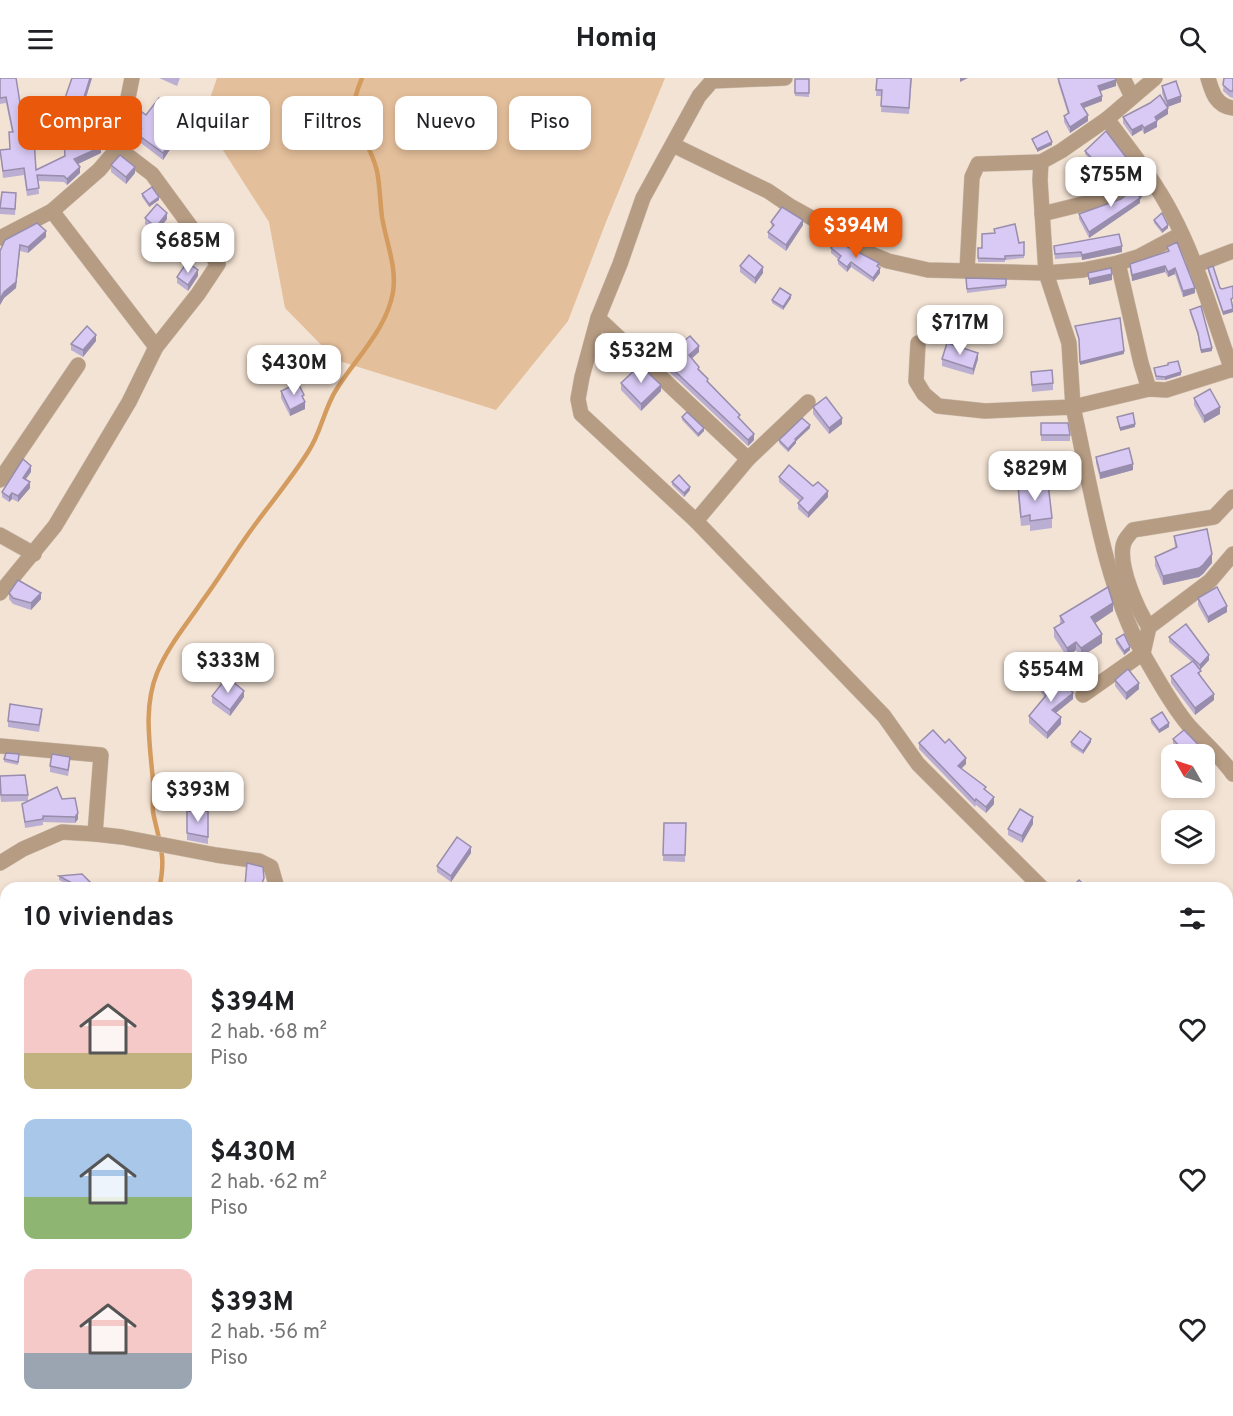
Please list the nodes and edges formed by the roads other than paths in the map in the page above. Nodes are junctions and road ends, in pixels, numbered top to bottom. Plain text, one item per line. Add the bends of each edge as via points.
1 (132, 78) edge
2 (785, 78) edge
3 (1123, 78) edge
4 (1155, 78) edge
5 (1208, 78) edge
6 (128, 96) edge
7 (1132, 97) junction
8 (1233, 108) edge
9 (1107, 119) junction
10 (673, 145) junction
11 (116, 150) edge
12 (121, 150) edge
13 (1041, 162) junction
14 (1147, 170) junction
15 (52, 211) junction
16 (1042, 214) junction
17 (1181, 234) junction
18 (0, 238) edge
19 (1233, 251) edge
20 (1118, 263) junction
21 (1194, 266) junction
22 (967, 271) junction
23 (1046, 273) junction
24 (598, 318) junction
25 (918, 343) dead end
26 (156, 347) junction
27 (78, 365) dead end
28 (1233, 369) edge
29 (1149, 389) junction
30 (808, 402) dead end
31 (1073, 407) junction
32 (748, 459) junction
33 (0, 480) edge
34 (1233, 497) edge
35 (696, 522) junction
36 (0, 535) edge
37 (33, 554) junction
38 (1233, 554) edge
39 (0, 593) edge
40 (1149, 627) junction
41 (1143, 653) junction
42 (1083, 695) dead end
43 (0, 746) edge
44 (1233, 774) edge
45 (95, 834) junction
46 (0, 863) edge
47 (275, 882) edge
48 (1036, 882) edge

1 - 6 street
2 - 10 street via 712,81 699,96
3 - 7 street
4 - 7 street
5 - 8 street via 1219,102
7 - 9 street
9 - 13 street
9 - 14 street
10 - 22 street via 768,191 888,261 928,270
10 - 24 street via 643,198
11 - 15 street
12 - 26 street via 152,174 218,264
13 - 16 street
13 - 22 street via 978,164 972,177
14 - 16 street via 1115,196
14 - 17 street
15 - 18 street
15 - 26 street
16 - 23 street
17 - 20 street
17 - 21 street
19 - 21 street
20 - 23 street
20 - 29 street
21 - 28 street
22 - 23 street
23 - 31 street via 1069,343
24 - 32 street
24 - 35 street via 582,376 578,399 581,414
25 - 31 street via 916,381 938,406 986,411
26 - 37 street via 129,402 55,526
27 - 33 street
28 - 29 street via 1166,390
29 - 31 street
30 - 32 street
31 - 41 street via 1113,586
32 - 35 street
34 - 40 street via 1214,517 1134,530 1126,539 1123,552 1127,576 1139,612
35 - 48 street via 884,716 918,764
36 - 37 street
37 - 39 street
38 - 40 street via 1210,581
40 - 41 street
41 - 42 street
41 - 44 street via 1190,726
43 - 45 street via 101,755
45 - 46 street via 62,832
45 - 47 street via 259,861 271,867

